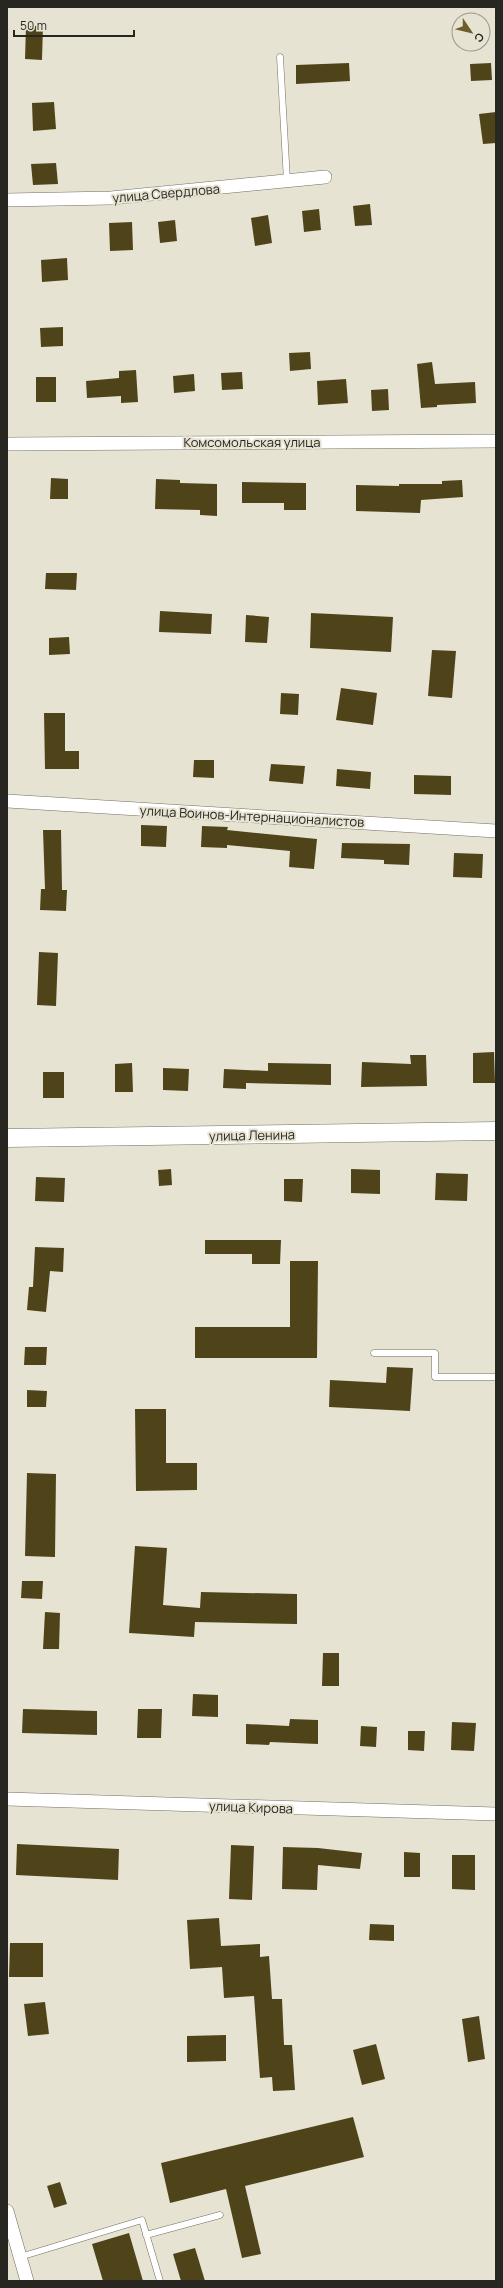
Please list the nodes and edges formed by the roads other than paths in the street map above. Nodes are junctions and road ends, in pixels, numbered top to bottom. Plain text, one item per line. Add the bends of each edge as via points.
1 (280, 57) dead end
2 (325, 177) dead end
3 (287, 181) junction
4 (7, 200) edge
5 (496, 441) edge
6 (7, 444) edge
7 (7, 801) edge
8 (496, 831) edge
9 (496, 1131) edge
10 (7, 1138) edge
11 (374, 1353) dead end
12 (496, 1377) edge
13 (7, 1799) edge
14 (496, 1814) edge
15 (7, 2211) edge
16 (220, 2215) dead end
17 (146, 2235) junction
18 (20, 2257) junction
19 (27, 2281) edge
20 (160, 2281) edge

1 - 3 lane
2 - 3 street, улица Свердлова
3 - 4 street, улица Свердлова via 111,198
5 - 6 street, Комсомольская улица
7 - 8 street, улица Воинов-Интернационалистов
9 - 10 main road, улица Ленина
11 - 12 lane via 435,1353 435,1377
13 - 14 street, улица Кирова
15 - 18 street
16 - 17 lane
17 - 18 lane via 142,2220
17 - 20 lane
18 - 19 street

